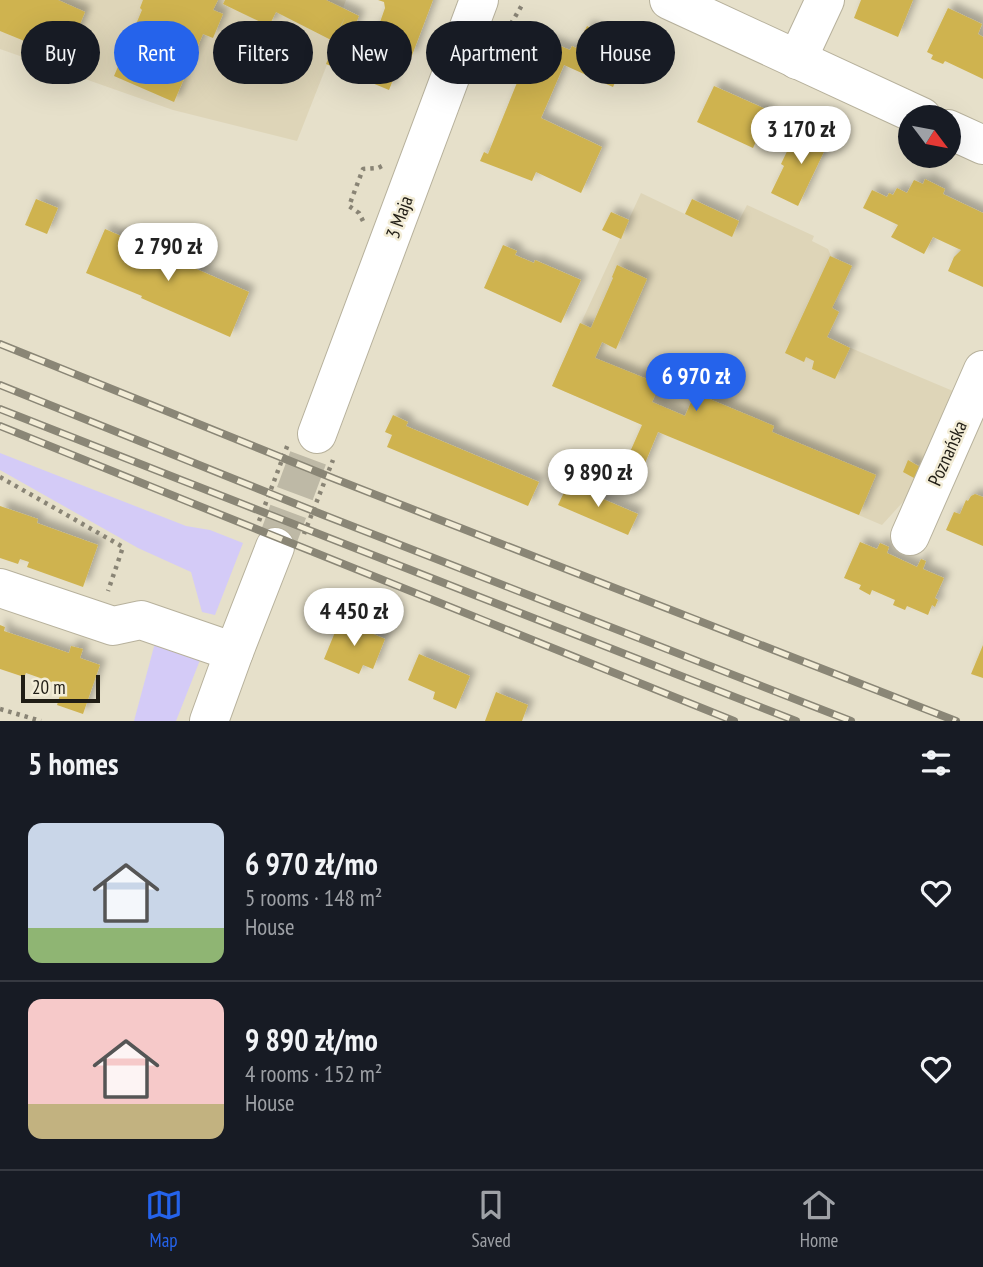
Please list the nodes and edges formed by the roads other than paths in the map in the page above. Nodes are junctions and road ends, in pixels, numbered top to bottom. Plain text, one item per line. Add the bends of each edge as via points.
1 (479, 0) edge
2 (669, 0) edge
3 (825, 0) edge
4 (797, 60) junction
5 (898, 106) edge
6 (961, 135) edge
7 (983, 145) edge
8 (983, 370) edge
9 (317, 434) tunnel mouth
10 (911, 536) dead end
11 (275, 547) tunnel mouth
12 (0, 588) edge
13 (234, 652) junction
14 (209, 721) edge

1 - 9 street, 3 Maja
2 - 4 street
3 - 4 street
4 - 5 street
6 - 7 street
8 - 10 street, Poznańska
11 - 13 street
12 - 13 street via 113,626 141,620
13 - 14 street

